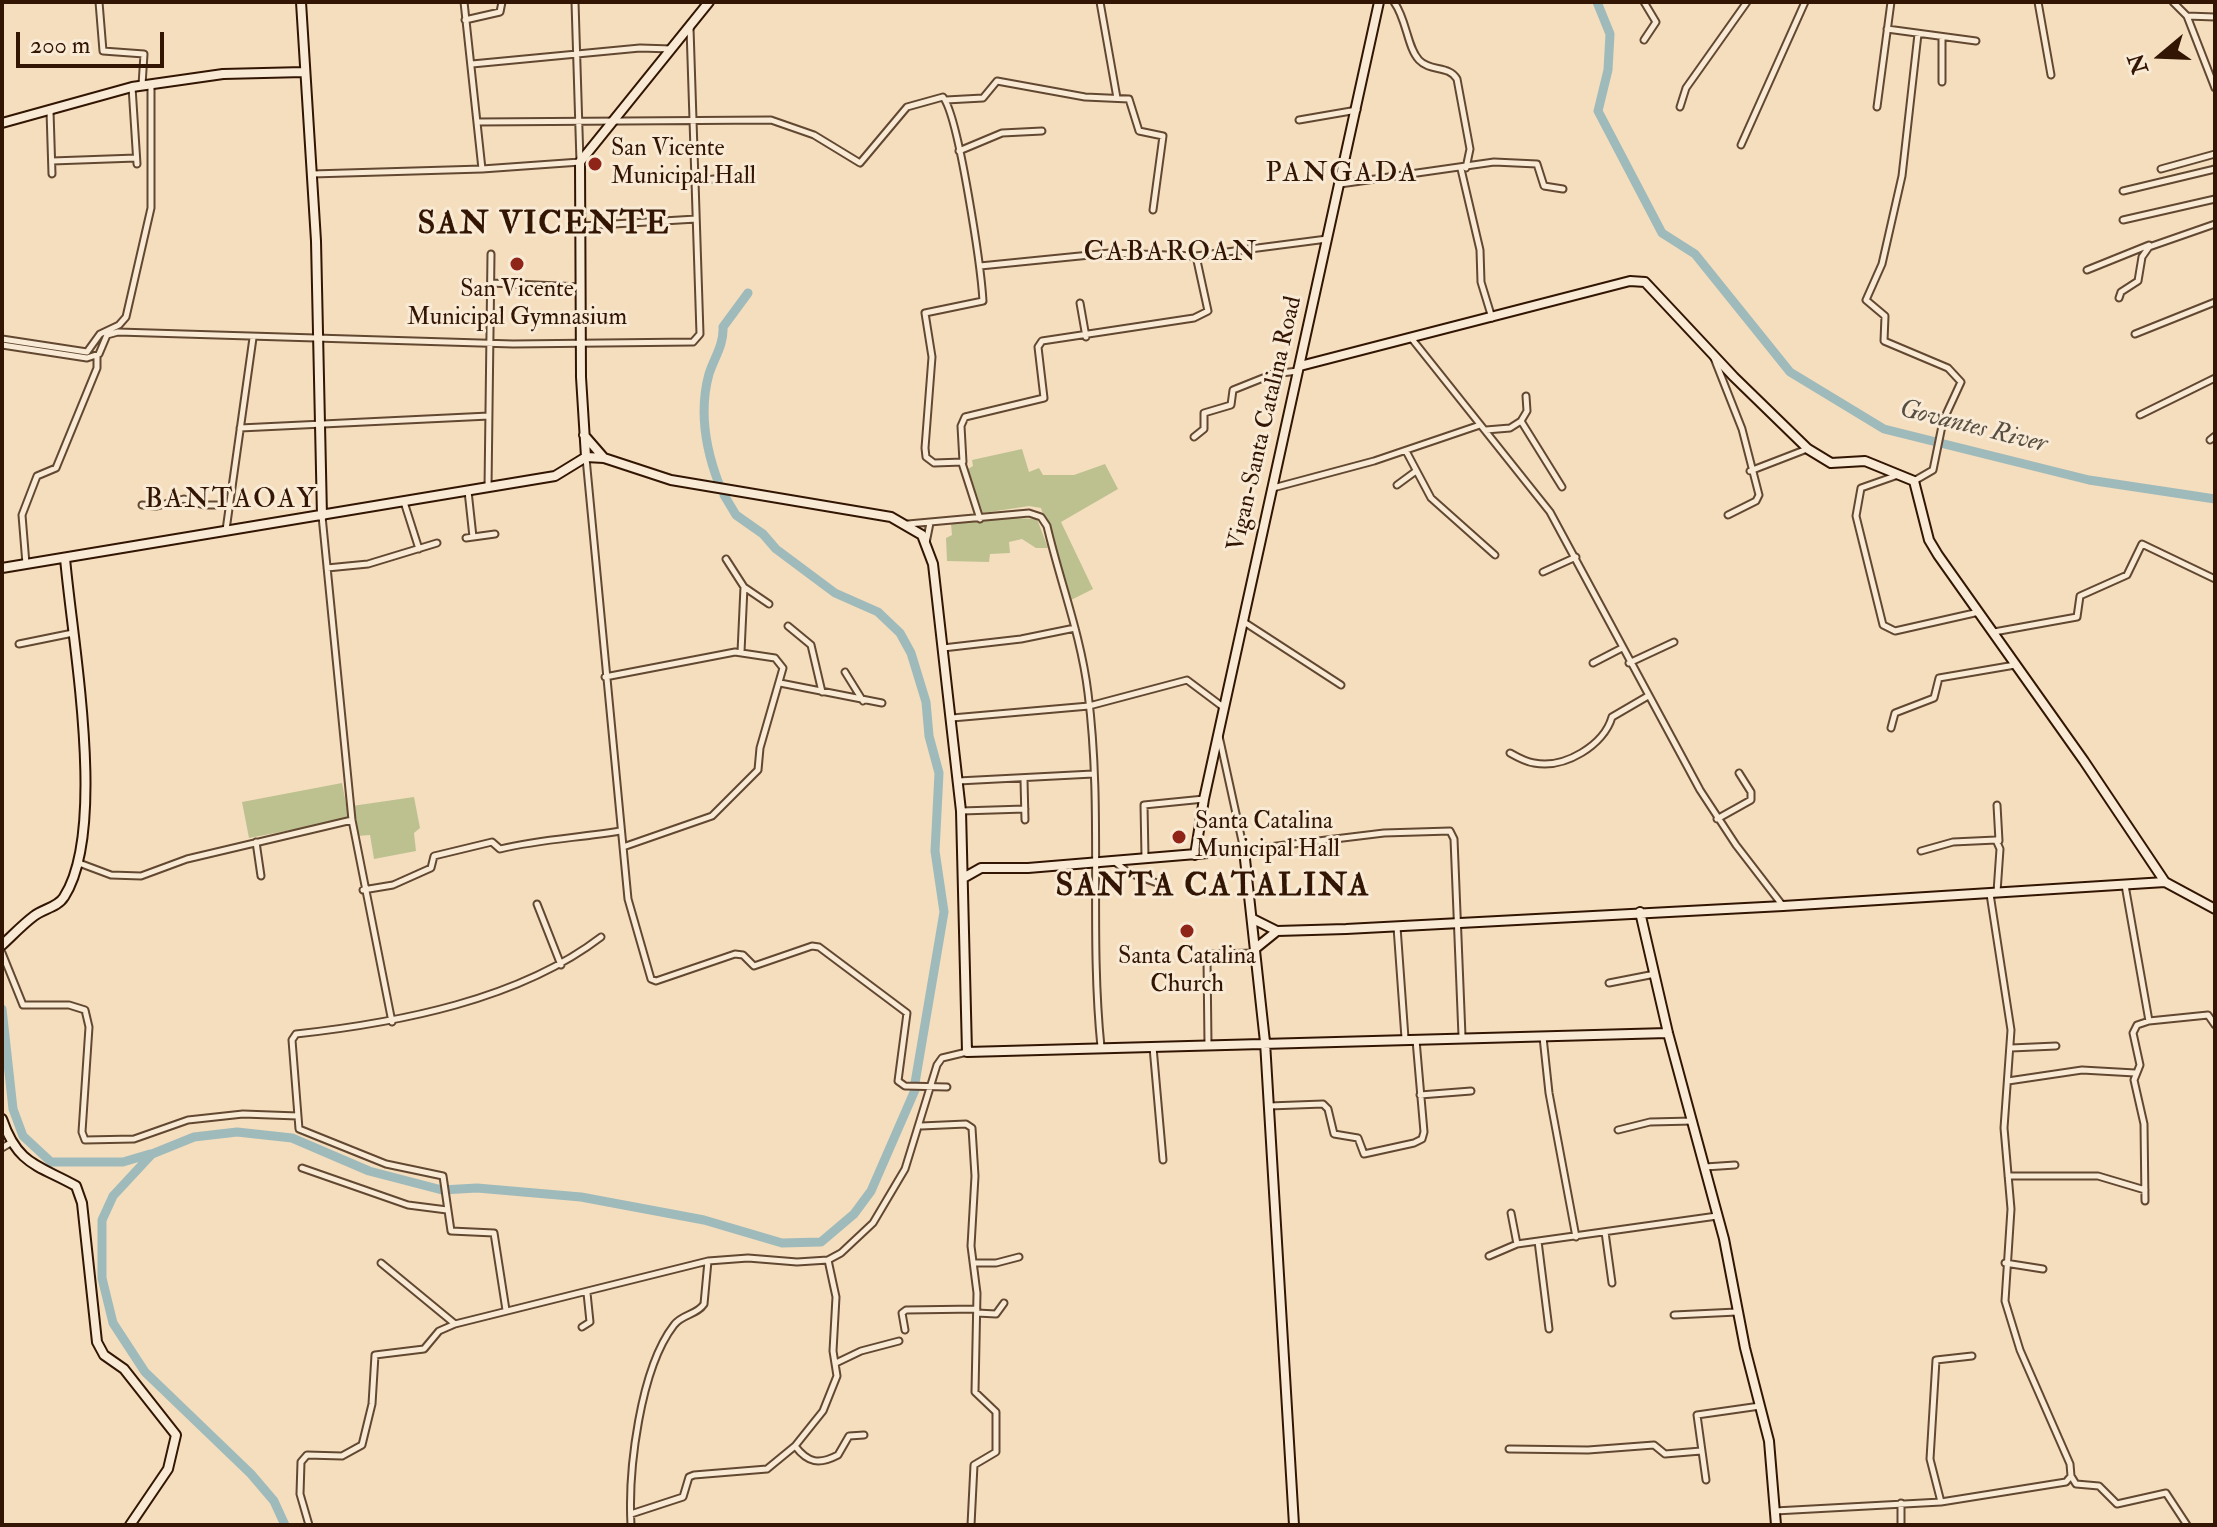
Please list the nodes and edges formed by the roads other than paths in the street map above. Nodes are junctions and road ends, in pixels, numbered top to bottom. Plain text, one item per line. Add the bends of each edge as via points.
1 (99, 2) edge
2 (301, 2) edge
3 (464, 2) edge
4 (502, 2) edge
5 (575, 2) edge
6 (709, 2) edge
7 (1100, 2) edge
8 (1379, 2) edge
9 (1394, 2) edge
10 (1747, 2) edge
11 (1805, 2) edge
12 (1891, 2) edge
13 (2038, 2) edge
14 (2173, 2) edge
15 (1647, 3) edge
16 (2187, 16) junction
17 (2215, 17) edge
18 (465, 20) junction
19 (690, 28) junction
20 (1887, 29) junction
21 (1918, 34) junction
22 (1942, 39) junction
23 (1644, 40) dead end
24 (1976, 41) dead end
25 (673, 49) junction
26 (577, 54) junction
27 (472, 64) junction
28 (304, 72) junction
29 (2051, 75) dead end
30 (1942, 82) dead end
31 (147, 85) junction
32 (132, 87) junction
33 (2215, 88) edge
34 (1117, 98) junction
35 (946, 100) junction
36 (1680, 107) dead end
37 (1877, 107) dead end
38 (1357, 110) junction
39 (50, 111) junction
40 (577, 119) junction
41 (615, 119) junction
42 (1299, 120) dead end
43 (692, 121) junction
44 (477, 122) junction
45 (2, 123) edge
46 (1042, 131) dead end
47 (1741, 145) dead end
48 (959, 151) junction
49 (2215, 154) edge
50 (52, 161) junction
51 (580, 162) junction
52 (482, 169) junction
53 (1463, 169) junction
54 (2161, 169) dead end
55 (2215, 169) edge
56 (52, 174) dead end
57 (312, 174) junction
58 (734, 177) dead end
59 (694, 181) junction
60 (1340, 184) junction
61 (1563, 189) dead end
62 (2123, 191) dead end
63 (2215, 199) edge
64 (1153, 210) dead end
65 (696, 219) junction
66 (2123, 220) dead end
67 (2215, 224) edge
68 (581, 227) junction
69 (1328, 239) junction
70 (2154, 244) junction
71 (491, 254) dead end
72 (1196, 256) junction
73 (980, 266) junction
74 (2087, 270) dead end
75 (491, 283) junction
76 (581, 287) junction
77 (2119, 298) dead end
78 (2215, 302) edge
79 (1080, 303) dead end
80 (1493, 319) junction
81 (2135, 334) dead end
82 (1086, 337) junction
83 (253, 338) junction
84 (2, 339) edge
85 (316, 339) junction
86 (1412, 339) junction
87 (490, 342) junction
88 (582, 344) junction
89 (2, 345) edge
90 (1713, 353) junction
91 (97, 356) junction
92 (1299, 368) junction
93 (2215, 378) edge
94 (1526, 396) dead end
95 (2140, 415) dead end
96 (489, 416) junction
97 (1521, 421) junction
98 (319, 425) junction
99 (1480, 425) junction
100 (240, 428) junction
101 (1485, 431) junction
102 (584, 435) junction
103 (1194, 437) dead end
104 (1808, 449) junction
105 (1406, 451) junction
106 (586, 457) junction
107 (604, 458) junction
108 (962, 463) junction
109 (1416, 471) junction
110 (1750, 471) junction
111 (1901, 474) junction
112 (1914, 481) junction
113 (1397, 485) dead end
114 (1562, 487) dead end
115 (488, 488) junction
116 (1273, 488) junction
117 (468, 491) junction
118 (404, 502) junction
119 (142, 505) dead end
120 (228, 505) junction
121 (1728, 515) dead end
122 (322, 516) junction
123 (980, 519) junction
124 (930, 523) junction
125 (908, 524) junction
126 (225, 533) junction
127 (495, 534) dead end
128 (437, 543) dead end
129 (926, 544) junction
130 (419, 549) junction
131 (1495, 555) dead end
132 (1576, 557) junction
133 (65, 558) junction
134 (726, 559) dead end
135 (26, 564) junction
136 (2, 568) edge
137 (327, 568) junction
138 (1543, 572) dead end
139 (2215, 579) edge
140 (744, 587) junction
141 (769, 604) dead end
142 (1980, 612) junction
143 (1243, 621) junction
144 (788, 626) dead end
145 (1075, 628) junction
146 (74, 632) junction
147 (1994, 632) junction
148 (1674, 642) dead end
149 (19, 644) dead end
150 (943, 648) junction
151 (1622, 648) junction
152 (741, 652) junction
153 (1593, 663) dead end
154 (1629, 663) junction
155 (2016, 665) junction
156 (845, 672) dead end
157 (605, 677) junction
158 (780, 683) junction
159 (1341, 685) dead end
160 (822, 692) junction
161 (1648, 696) junction
162 (864, 701) junction
163 (882, 703) dead end
164 (1089, 706) junction
165 (1224, 707) junction
166 (952, 718) junction
167 (1891, 728) dead end
168 (1218, 732) junction
169 (1510, 753) dead end
170 (1739, 773) dead end
171 (1093, 774) junction
172 (1024, 780) junction
173 (957, 781) junction
174 (1204, 799) junction
175 (1997, 805) dead end
176 (1025, 809) junction
177 (961, 811) junction
178 (1717, 819) junction
179 (352, 820) junction
180 (1025, 820) dead end
181 (620, 831) junction
182 (1198, 837) junction
183 (256, 842) junction
184 (1999, 842) junction
185 (623, 847) junction
186 (1244, 850) junction
187 (1921, 851) dead end
188 (1210, 854) junction
189 (1195, 855) junction
190 (1145, 857) junction
191 (964, 858) junction
192 (1114, 861) junction
193 (79, 863) junction
194 (1098, 863) junction
195 (981, 868) junction
196 (261, 876) dead end
197 (965, 877) junction
198 (2165, 882) junction
199 (1160, 884) dead end
200 (2125, 884) junction
201 (363, 890) junction
202 (1994, 892) junction
203 (537, 904) dead end
204 (1783, 906) junction
205 (2215, 909) edge
206 (1640, 912) junction
207 (1253, 919) junction
208 (1458, 922) junction
209 (1397, 926) junction
210 (1277, 931) junction
211 (601, 937) dead end
212 (2, 945) edge
213 (1256, 951) junction
214 (2, 953) edge
215 (561, 965) junction
216 (1655, 974) junction
217 (1609, 983) dead end
218 (2149, 1021) junction
219 (392, 1022) junction
220 (2215, 1025) edge
221 (1668, 1033) junction
222 (1543, 1035) junction
223 (1462, 1036) junction
224 (1405, 1038) junction
225 (1416, 1039) junction
226 (1265, 1042) junction
227 (1208, 1044) junction
228 (1153, 1046) junction
229 (2056, 1046) dead end
230 (1101, 1047) junction
231 (2011, 1048) junction
232 (967, 1052) junction
233 (2135, 1073) junction
234 (2008, 1081) junction
235 (947, 1087) dead end
236 (931, 1088) junction
237 (1471, 1091) dead end
238 (1420, 1095) junction
239 (1269, 1106) junction
240 (298, 1116) junction
241 (2, 1119) edge
242 (1694, 1121) junction
243 (921, 1126) junction
244 (1618, 1130) dead end
245 (12, 1142) junction
246 (2, 1148) edge
247 (1163, 1160) dead end
248 (1735, 1165) dead end
249 (1705, 1167) junction
250 (302, 1168) dead end
251 (2008, 1176) junction
252 (2145, 1190) junction
253 (2145, 1201) dead end
254 (447, 1210) junction
255 (1511, 1213) dead end
256 (1718, 1216) junction
257 (1605, 1232) junction
258 (1576, 1237) junction
259 (1538, 1241) junction
260 (1517, 1244) junction
261 (1489, 1256) dead end
262 (1019, 1257) dead end
263 (828, 1260) junction
264 (708, 1261) junction
265 (381, 1263) dead end
266 (974, 1263) junction
267 (2005, 1263) junction
268 (2043, 1269) dead end
269 (1612, 1283) dead end
270 (587, 1293) junction
271 (1004, 1303) dead end
272 (506, 1310) junction
273 (977, 1311) junction
274 (1737, 1312) junction
275 (1674, 1315) dead end
276 (455, 1324) junction
277 (582, 1327) dead end
278 (1549, 1329) dead end
279 (905, 1330) dead end
280 (899, 1341) dead end
281 (1972, 1356) dead end
282 (836, 1363) junction
283 (1761, 1405) junction
284 (864, 1435) dead end
285 (795, 1446) junction
286 (1509, 1449) dead end
287 (1701, 1451) junction
288 (2071, 1476) junction
289 (1706, 1480) dead end
290 (1941, 1502) junction
291 (1901, 1503) junction
292 (1775, 1511) junction
293 (631, 1514) junction
294 (130, 1525) edge
295 (309, 1525) edge
296 (631, 1525) edge
297 (971, 1525) edge
298 (1294, 1525) edge
299 (1776, 1525) edge
300 (1901, 1525) edge
301 (2187, 1525) edge

1 - 31 street via 103,51 144,54
2 - 28 street
3 - 18 street
4 - 18 street via 502,11
5 - 26 street
6 - 19 street
7 - 34 street
8 - 38 street, Vigan-Santa Catalina Road
9 - 53 street via 1405,18 1417,58 1451,71 1457,79 1469,141
10 - 36 street via 1686,88
11 - 47 street
12 - 20 street
13 - 29 street
14 - 16 street
15 - 23 street via 1656,22
16 - 17 street
16 - 33 street
18 - 27 street
19 - 25 street
19 - 43 street
20 - 21 street
20 - 37 street
21 - 22 street
21 - 112 street via 1902,176 1883,258 1866,300 1884,314 1884,341 1958,375 1961,386 1941,429 1933,470
22 - 24 street
22 - 30 street
25 - 26 street
25 - 41 street
26 - 27 street
26 - 40 street
27 - 44 street
28 - 31 street via 234,73
28 - 57 street
31 - 32 street
31 - 84 street via 151,208 126,317 100,334 87,352
32 - 39 street
32 - 50 street via 137,161
34 - 35 street via 997,81 983,98
34 - 64 street via 1131,101 1139,131 1163,136
35 - 43 street via 934,97 907,107 860,163 785,123
35 - 48 street
38 - 42 street
38 - 60 street, Vigan-Santa Catalina Road
39 - 45 street
39 - 50 street
40 - 41 street
40 - 44 street
40 - 51 street
41 - 43 street
41 - 51 street
43 - 59 street
44 - 52 street
46 - 48 street via 1002,133
48 - 73 street
49 - 54 street
50 - 56 street
51 - 52 street
51 - 68 street
52 - 57 street
53 - 60 street
53 - 61 street via 1494,162 1537,164 1544,186
53 - 80 street via 1480,250 1481,282
55 - 62 street
57 - 85 street
58 - 59 street
59 - 65 street
60 - 69 street, Vigan-Santa Catalina Road
63 - 66 street
65 - 68 street
65 - 88 street via 696,340
67 - 70 street
68 - 76 street
69 - 72 street
69 - 92 street, Vigan-Santa Catalina Road
70 - 74 street
70 - 77 street via 2144,253 2137,284
71 - 75 street
72 - 73 street via 1110,253
72 - 82 street via 1208,311
73 - 108 street via 982,303 925,313 932,357 926,457 934,463
75 - 76 street
75 - 87 street
76 - 88 street
78 - 81 street
79 - 82 street
80 - 86 street
80 - 90 street via 1641,280
82 - 108 street via 1040,343 1044,398 963,419
83 - 85 street
83 - 91 street via 112,333 102,340
83 - 100 street
85 - 87 street
85 - 98 street
86 - 92 street
86 - 99 street
87 - 88 street
87 - 96 street
88 - 102 street
89 - 91 street
90 - 104 street
90 - 110 street via 1742,429
91 - 135 street via 84,406 56,468 37,476 23,511
92 - 103 street via 1233,390 1231,405 1203,414 1204,429
92 - 116 street, Vigan-Santa Catalina Road
93 - 95 street
94 - 97 street
96 - 98 street
96 - 115 street
97 - 101 street
97 - 114 street
98 - 100 street
98 - 122 street
99 - 101 street
99 - 105 street
100 - 120 street
101 - 132 street via 1540,498
102 - 106 street
102 - 107 street
104 - 110 street
104 - 111 street via 1835,464 1865,461
105 - 109 street
105 - 116 street
106 - 107 street
106 - 115 street via 561,474
106 - 157 street
107 - 125 street via 671,480
108 - 123 street
109 - 113 street
109 - 131 street via 1434,502
110 - 121 street via 1759,498
111 - 112 street
111 - 142 street via 1861,488 1856,503 1884,627 1895,631
112 - 142 street via 1932,546
115 - 117 street
116 - 143 street, Vigan-Santa Catalina Road
117 - 118 street
117 - 127 street via 470,537
118 - 122 street
118 - 130 street
119 - 120 street via 184,499
120 - 126 street
122 - 126 street
122 - 137 street
123 - 124 street
123 - 145 street via 1029,513 1044,520
124 - 125 street
124 - 129 street
125 - 129 street
126 - 133 street
128 - 130 street
129 - 150 street
130 - 137 street via 368,564
132 - 138 street
132 - 151 street
133 - 135 street
133 - 146 street
134 - 140 street
135 - 136 street
137 - 179 street
139 - 147 street via 2142,544 2127,575 2080,596 2077,617
140 - 141 street
140 - 152 street
142 - 147 street
143 - 159 street
143 - 165 street, Vigan-Santa Catalina Road
144 - 160 street via 811,645
145 - 150 street
145 - 164 street
146 - 149 street
146 - 193 street via 86,789
147 - 155 street
148 - 154 street
150 - 166 street
151 - 153 street
151 - 154 street
152 - 157 street
152 - 158 street via 779,660
154 - 161 street
155 - 167 street via 1939,678 1934,698 1895,713
155 - 198 street
156 - 162 street
157 - 181 street
158 - 160 street
158 - 185 street via 759,768 725,805 703,819
160 - 162 street
161 - 169 street via 1612,717 1608,731 1575,756 1547,764
161 - 178 street
162 - 163 street
164 - 165 street via 1187,680
164 - 166 street
164 - 171 street
165 - 168 street, Vigan-Santa Catalina Road
166 - 173 street
168 - 174 street, Vigan-Santa Catalina Road
168 - 186 street
170 - 178 street via 1751,800
171 - 172 street
171 - 194 street
172 - 173 street
172 - 176 street
173 - 177 street
174 - 182 street, Vigan-Santa Catalina Road
174 - 190 street via 1144,805
175 - 184 street
176 - 177 street
176 - 180 street
177 - 191 street
178 - 204 street
179 - 183 street
179 - 201 street
181 - 185 street
181 - 201 street via 544,838 500,849 492,842 434,856 431,868 393,885
182 - 188 street
182 - 189 street, Vigan-Santa Catalina Road
183 - 193 street via 141,876 119,877
183 - 196 street
184 - 187 street via 1953,842
184 - 202 street
185 - 236 street via 630,909 654,981 735,954 754,966 819,947 905,1011 898,1081
186 - 188 street
186 - 207 street
186 - 208 street via 1384,833 1450,831
188 - 189 street
189 - 190 street
190 - 192 street
191 - 195 street
191 - 197 street
192 - 194 street
192 - 199 street via 1129,873
193 - 212 street via 63,899
194 - 195 street
194 - 230 street
195 - 197 street
197 - 232 street
198 - 200 street
198 - 205 street
200 - 202 street
200 - 218 street
201 - 219 street
202 - 204 street
202 - 231 street
203 - 215 street
204 - 206 street
206 - 208 street
206 - 216 street
207 - 210 street
207 - 213 street
208 - 209 street
208 - 223 street
209 - 210 street
209 - 224 street
210 - 213 street
211 - 215 street
213 - 226 street
213 - 227 street via 1207,959
214 - 240 street via 23,1005 85,1010 85,1140 134,1139 188,1120
215 - 219 street
216 - 217 street
216 - 221 street
218 - 220 street via 2208,1015
218 - 233 street via 2133,1030 2140,1065
219 - 240 street via 294,1036
221 - 222 street
221 - 242 street
222 - 223 street
222 - 258 street
223 - 225 street
224 - 225 street
224 - 226 street
225 - 238 street
226 - 227 street
226 - 239 street
227 - 228 street
228 - 230 street
228 - 247 street
229 - 231 street
230 - 232 street
231 - 234 street
232 - 236 street via 942,1058
233 - 234 street via 2082,1070
233 - 252 street via 2144,1124
234 - 251 street
235 - 236 street
236 - 243 street
237 - 238 street
238 - 239 street via 1423,1138 1364,1154 1358,1138 1334,1134 1323,1104
239 - 298 street
240 - 254 street via 302,1132 386,1164 437,1172 443,1176
241 - 245 street
242 - 244 street via 1646,1122
242 - 249 street
243 - 263 street via 905,1169 873,1223
243 - 266 street via 972,1128
245 - 246 street
245 - 294 street via 37,1168 76,1186 97,1342 176,1435 168,1469
248 - 249 street
249 - 256 street
250 - 254 street via 393,1201
251 - 252 street via 2098,1176
251 - 267 street via 2011,1209
252 - 253 street
254 - 272 street via 452,1232 494,1233
255 - 260 street
256 - 257 street
256 - 274 street
257 - 258 street
257 - 269 street
258 - 259 street
259 - 260 street
259 - 278 street
260 - 261 street
262 - 266 street
263 - 264 street
263 - 282 street via 836,1297
264 - 270 street
264 - 293 street via 702,1308 672,1327 644,1400 631,1475
265 - 276 street
266 - 273 street
267 - 268 street
267 - 288 street via 2005,1301 2012,1329
270 - 272 street
270 - 277 street via 590,1322
271 - 273 street via 996,1314
272 - 276 street
273 - 279 street via 906,1310
273 - 297 street via 975,1392 996,1412 996,1448 994,1455 974,1465
274 - 275 street
274 - 283 street
276 - 295 street via 439,1331 424,1349 373,1358 372,1404 362,1445 342,1456 307,1455 301,1462 301,1503
280 - 282 street
281 - 290 street via 1936,1360 1930,1459
282 - 285 street via 830,1397
283 - 287 street via 1697,1415
283 - 292 street via 1772,1455
284 - 285 street via 847,1437 838,1455 818,1462
285 - 293 street via 767,1469 691,1476 683,1497
286 - 287 street via 1654,1445 1665,1454
287 - 289 street
288 - 290 street via 2066,1482
288 - 301 street via 2076,1484 2099,1486 2117,1504 2166,1493
290 - 291 street
291 - 292 street
291 - 300 street
292 - 299 street
293 - 296 street

